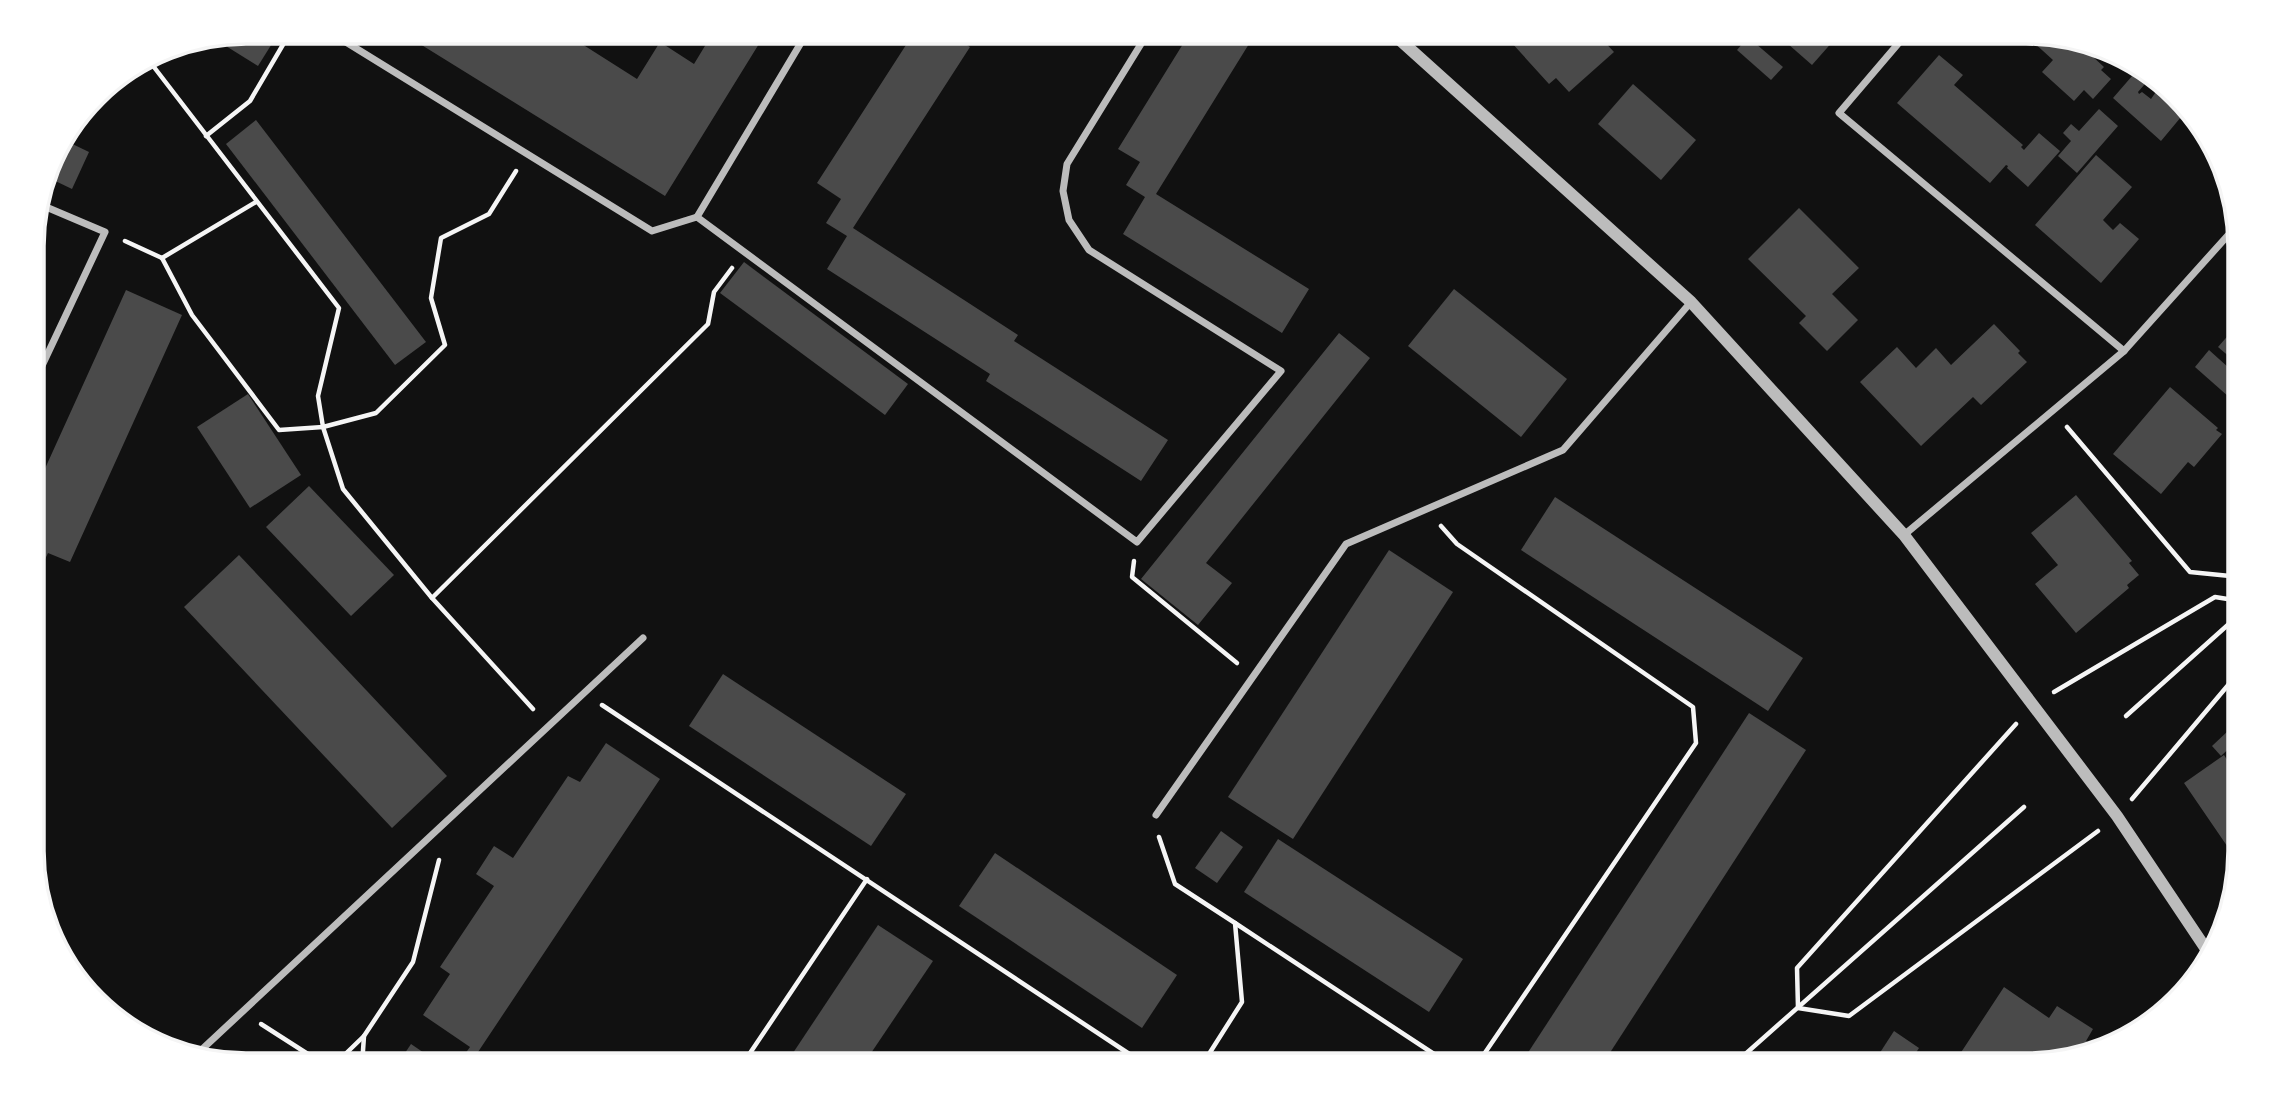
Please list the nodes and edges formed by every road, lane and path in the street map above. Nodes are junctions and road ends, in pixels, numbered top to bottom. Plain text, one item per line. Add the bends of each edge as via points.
1 (284, 44) edge
2 (348, 44) edge
3 (801, 44) edge
4 (1142, 44) edge
5 (1403, 44) edge
6 (1899, 44) edge
7 (153, 66) edge
8 (206, 136) junction
9 (527, 154) junction
10 (257, 202) junction
11 (48, 208) edge
12 (698, 217) junction
13 (105, 232) junction
14 (2228, 236) edge
15 (744, 252) junction
16 (162, 258) junction
17 (1691, 302) junction
18 (2124, 351) junction
19 (44, 362) edge
20 (2053, 411) junction
21 (324, 427) junction
22 (1426, 509) junction
23 (1904, 535) junction
24 (1137, 542) junction
25 (2228, 576) edge
26 (432, 598) junction
27 (2228, 599) edge
28 (2228, 625) edge
29 (643, 638) dead end
30 (1254, 677) junction
31 (2228, 685) edge
32 (584, 693) junction
33 (2032, 705) junction
34 (2126, 716) dead end
35 (549, 726) junction
36 (2024, 807) dead end
37 (1156, 815) joint
38 (2117, 816) junction
39 (440, 858) dead end
40 (867, 879) junction
41 (1235, 923) junction
42 (2204, 946) edge
43 (1798, 1008) junction
44 (242, 1011) junction
45 (364, 1036) junction
46 (203, 1048) edge
47 (307, 1053) edge
48 (346, 1053) edge
49 (363, 1053) edge
50 (750, 1053) edge
51 (1128, 1053) edge
52 (1210, 1053) edge
53 (1432, 1053) edge
54 (1486, 1053) edge
55 (1747, 1053) edge

1 - 8 path via 250,101
2 - 9 street
3 - 12 street
4 - 24 street via 1067,164 1063,191 1069,220 1089,250 1281,372
5 - 17 street
6 - 18 street via 1839,113
7 - 8 path
8 - 10 path
9 - 12 street via 652,231
9 - 21 path via 489,214 441,238 431,298 445,345 376,413
10 - 16 path
10 - 21 path via 339,308 318,396
11 - 13 street
12 - 15 street
13 - 16 path
13 - 19 street
14 - 18 street
15 - 24 street
15 - 26 path via 714,292 708,324
16 - 21 path via 192,315 279,430
17 - 22 street via 1563,450
17 - 23 street
18 - 20 street
20 - 23 street
20 - 25 path via 2190,572
21 - 26 path via 343,489
22 - 30 street via 1346,544
22 - 54 path via 1458,544 1693,707 1696,743
23 - 33 street
24 - 30 path via 1132,577
26 - 35 path
27 - 33 path via 2215,597
28 - 34 path
29 - 32 street
30 - 37 street
31 - 38 path
32 - 35 street
32 - 40 path
33 - 38 street
33 - 43 path via 1797,968
35 - 44 street
36 - 43 path
37 - 41 path via 1160,843 1175,884
38 - 42 street
38 - 43 path via 1849,1016
39 - 45 path via 413,962
40 - 50 path
40 - 51 path
41 - 52 path via 1242,1002
41 - 53 path
43 - 55 path
44 - 46 street
44 - 47 path
45 - 48 path
45 - 49 path

